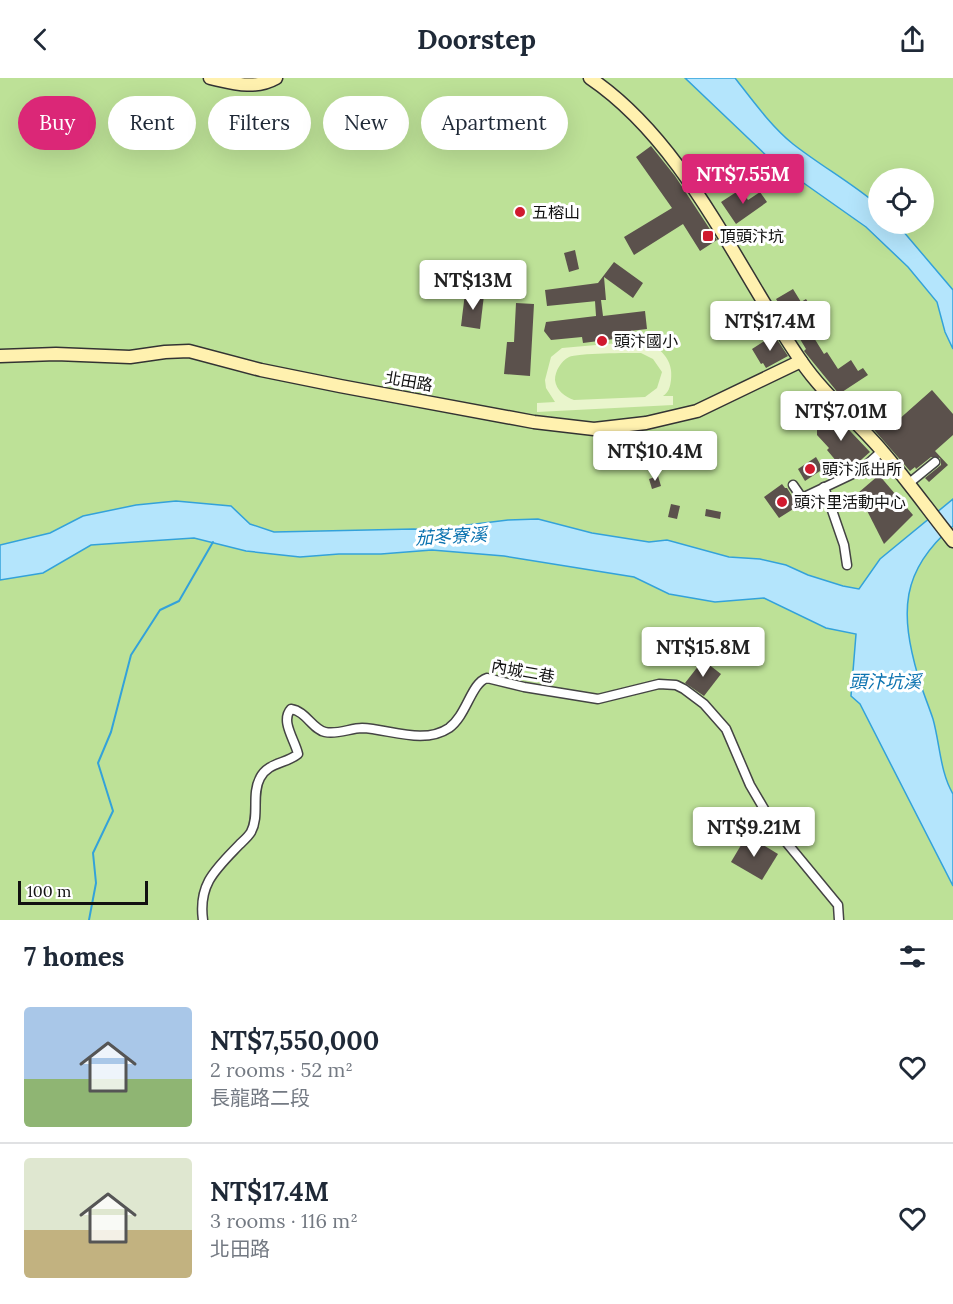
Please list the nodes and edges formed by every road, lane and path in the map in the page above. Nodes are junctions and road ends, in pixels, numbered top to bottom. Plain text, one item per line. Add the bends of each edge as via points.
1 (210, 78) edge
2 (276, 78) edge
3 (590, 78) edge
4 (0, 356) edge
5 (801, 361) junction
6 (882, 451) junction
7 (935, 462) dead end
8 (908, 484) junction
9 (793, 485) dead end
10 (824, 487) junction
11 (953, 541) edge
12 (847, 565) dead end
13 (203, 920) edge
14 (839, 920) edge

1 - 2 street via 239,85 262,84
3 - 5 street via 645,125 682,174
4 - 5 street, 北田路 via 130,357 189,351 340,386 534,422 594,429 646,423 697,411
5 - 6 street via 828,397
6 - 8 street
6 - 10 street via 861,470
7 - 8 street
8 - 11 street
9 - 10 street via 801,498
10 - 12 street
13 - 14 street, 內城二巷 via 202,896 211,875 251,832 260,777 269,767 298,754 286,720 291,709 326,732 362,728 420,736 447,729 460,719 477,683 487,678 598,699 659,684 684,689 726,729 750,785 777,831 838,905

